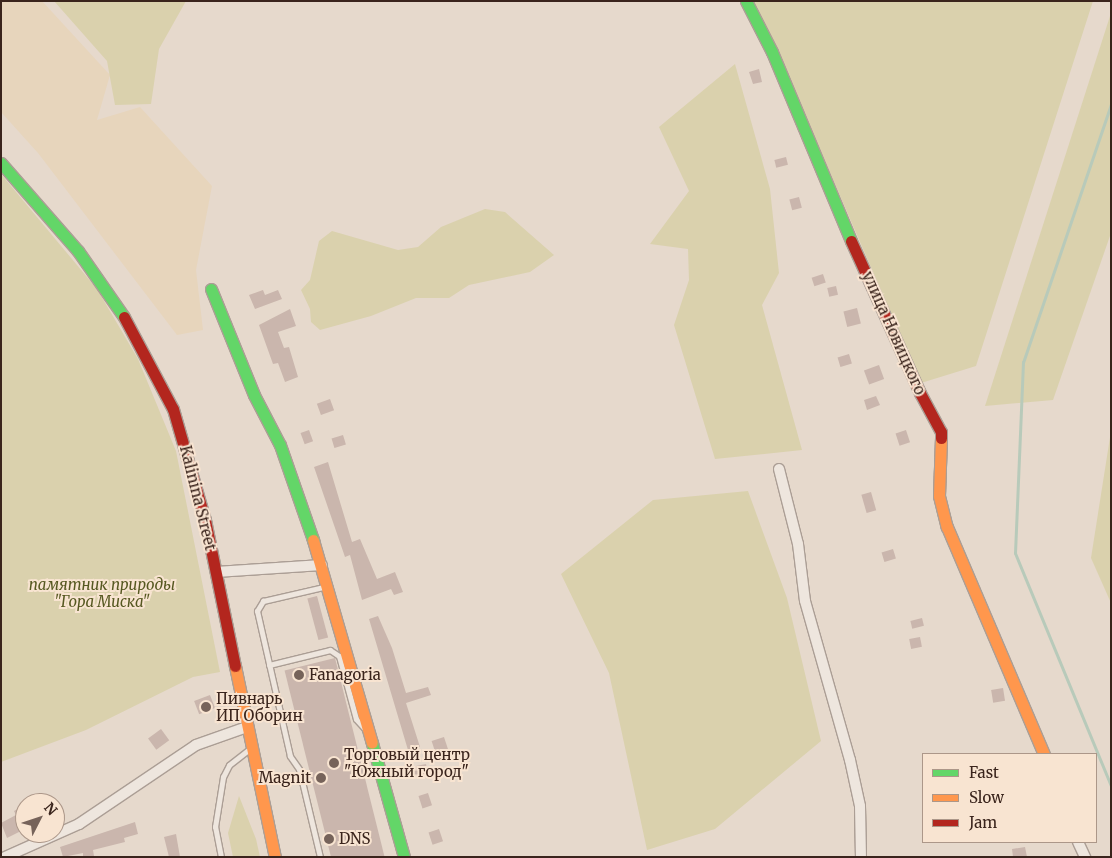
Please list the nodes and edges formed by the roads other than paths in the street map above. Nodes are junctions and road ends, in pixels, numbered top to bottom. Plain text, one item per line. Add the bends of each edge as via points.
1 (746, 1) edge
2 (1, 163) edge
3 (211, 289) dead end
4 (779, 469) dead end
5 (322, 564) junction
6 (216, 572) junction
7 (330, 586) junction
8 (270, 665) junction
9 (247, 727) junction
10 (371, 733) junction
11 (251, 748) junction
12 (1044, 753) edge
13 (1078, 843) edge
14 (5, 857) edge
15 (220, 857) edge
16 (275, 857) edge
17 (320, 857) edge
18 (404, 857) edge
19 (861, 857) edge
20 (1085, 857) edge

1 - 12 street, улица Новицкого via 772,52 813,155 920,393 941,432 939,496 947,527
2 - 6 street, Kalinina Street via 90,267 119,306 148,356 173,409 192,468
3 - 5 street via 254,396 280,445
4 - 19 street via 798,544 805,601 860,806
5 - 6 street
5 - 7 street
6 - 9 street, Kalinina Street
7 - 8 lane via 263,601 258,605
7 - 10 street
8 - 10 lane via 330,650 339,656 356,720
8 - 17 lane via 290,756 299,768
9 - 11 street, Kalinina Street
9 - 14 street via 196,745 79,824
10 - 18 street
11 - 15 lane via 229,765 223,777 215,826
11 - 16 street, Kalinina Street
13 - 20 street

